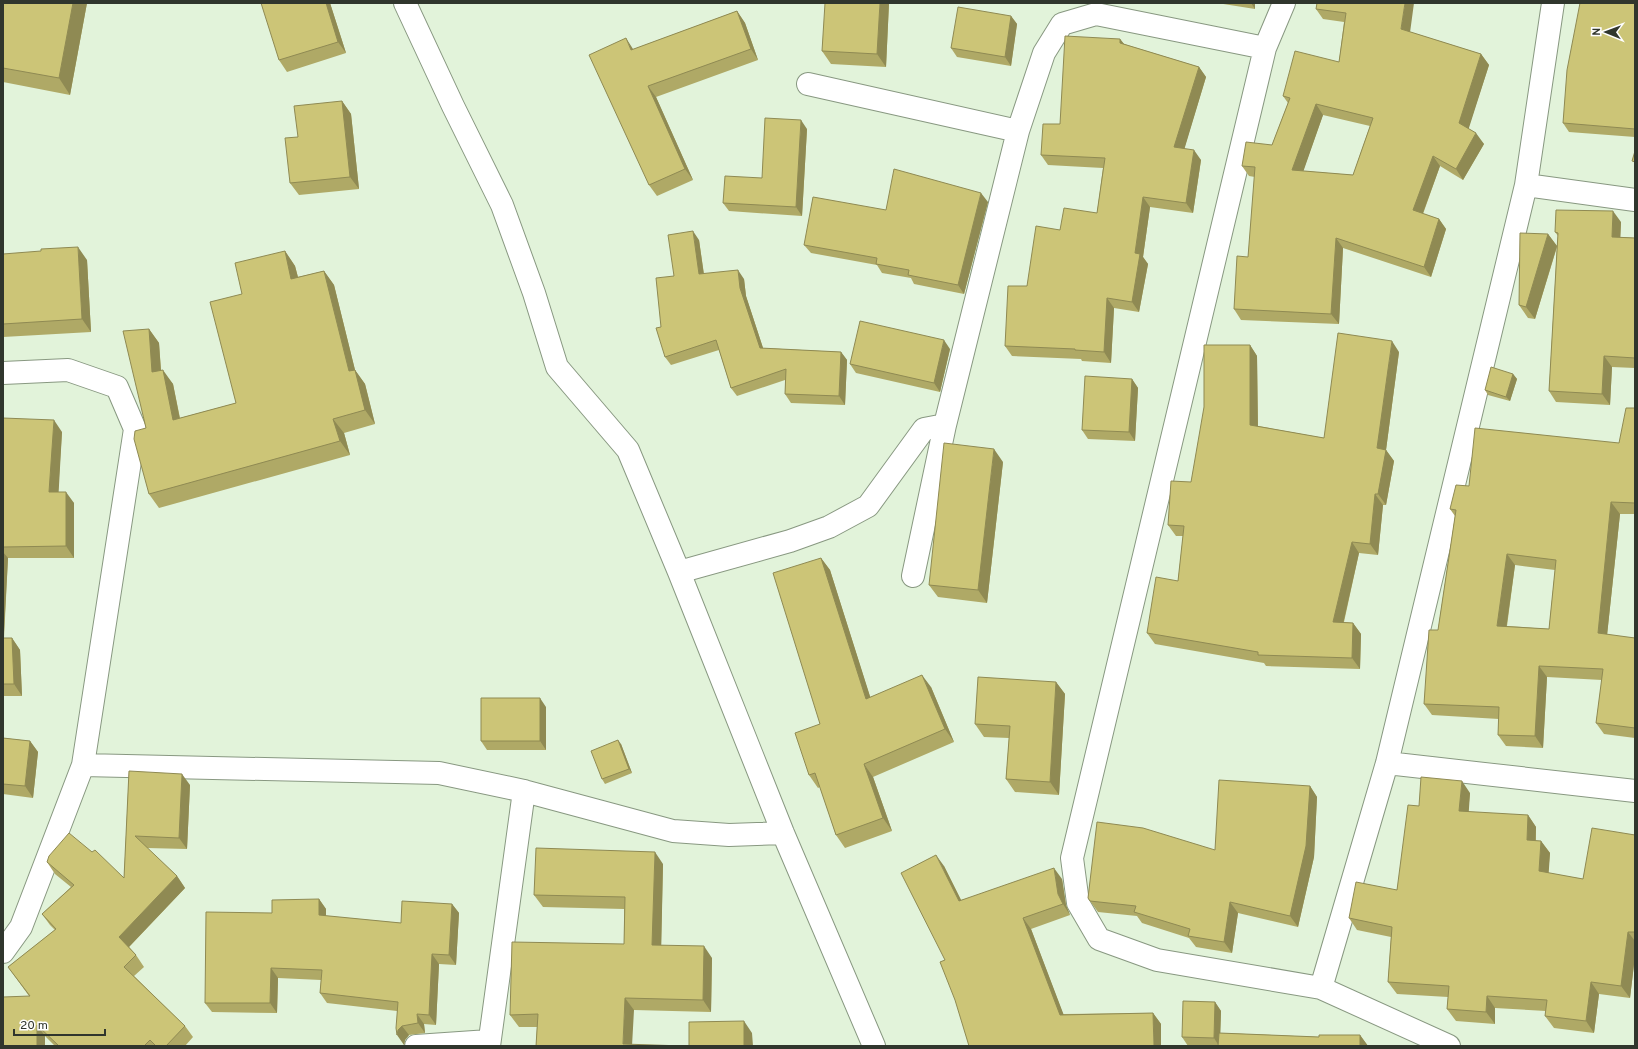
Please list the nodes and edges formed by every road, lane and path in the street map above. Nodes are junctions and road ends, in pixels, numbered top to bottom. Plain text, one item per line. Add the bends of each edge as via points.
1 (405, 3) edge
2 (1284, 3) edge
3 (1552, 3) edge
4 (1265, 48) junction
5 (808, 84) dead end
6 (1018, 131) junction
7 (1526, 185) junction
8 (1635, 200) edge
9 (3, 373) edge
10 (945, 425) junction
11 (679, 572) junction
12 (913, 576) dead end
13 (1387, 763) junction
14 (83, 765) junction
15 (524, 791) junction
16 (1635, 791) edge
17 (783, 833) junction
18 (3, 952) edge
19 (1321, 988) junction
20 (489, 1044) edge
21 (416, 1046) edge
22 (874, 1046) edge
23 (1449, 1046) edge

1 - 11 street via 502,205 534,293 557,367 628,450
2 - 4 street
3 - 7 street
4 - 6 street via 1096,14 1062,24 1044,53
4 - 19 street via 1072,858 1078,903 1099,939 1157,960
5 - 6 street
6 - 10 street
7 - 8 street
7 - 13 street
9 - 14 street via 68,370 117,387 135,429
10 - 11 street via 924,428 868,506 830,527
10 - 12 street
11 - 17 street
13 - 16 street
13 - 19 street
14 - 15 street via 439,773
14 - 18 street via 22,927
15 - 17 street via 673,831 729,835
15 - 20 street
17 - 22 street
19 - 23 street
20 - 21 street

